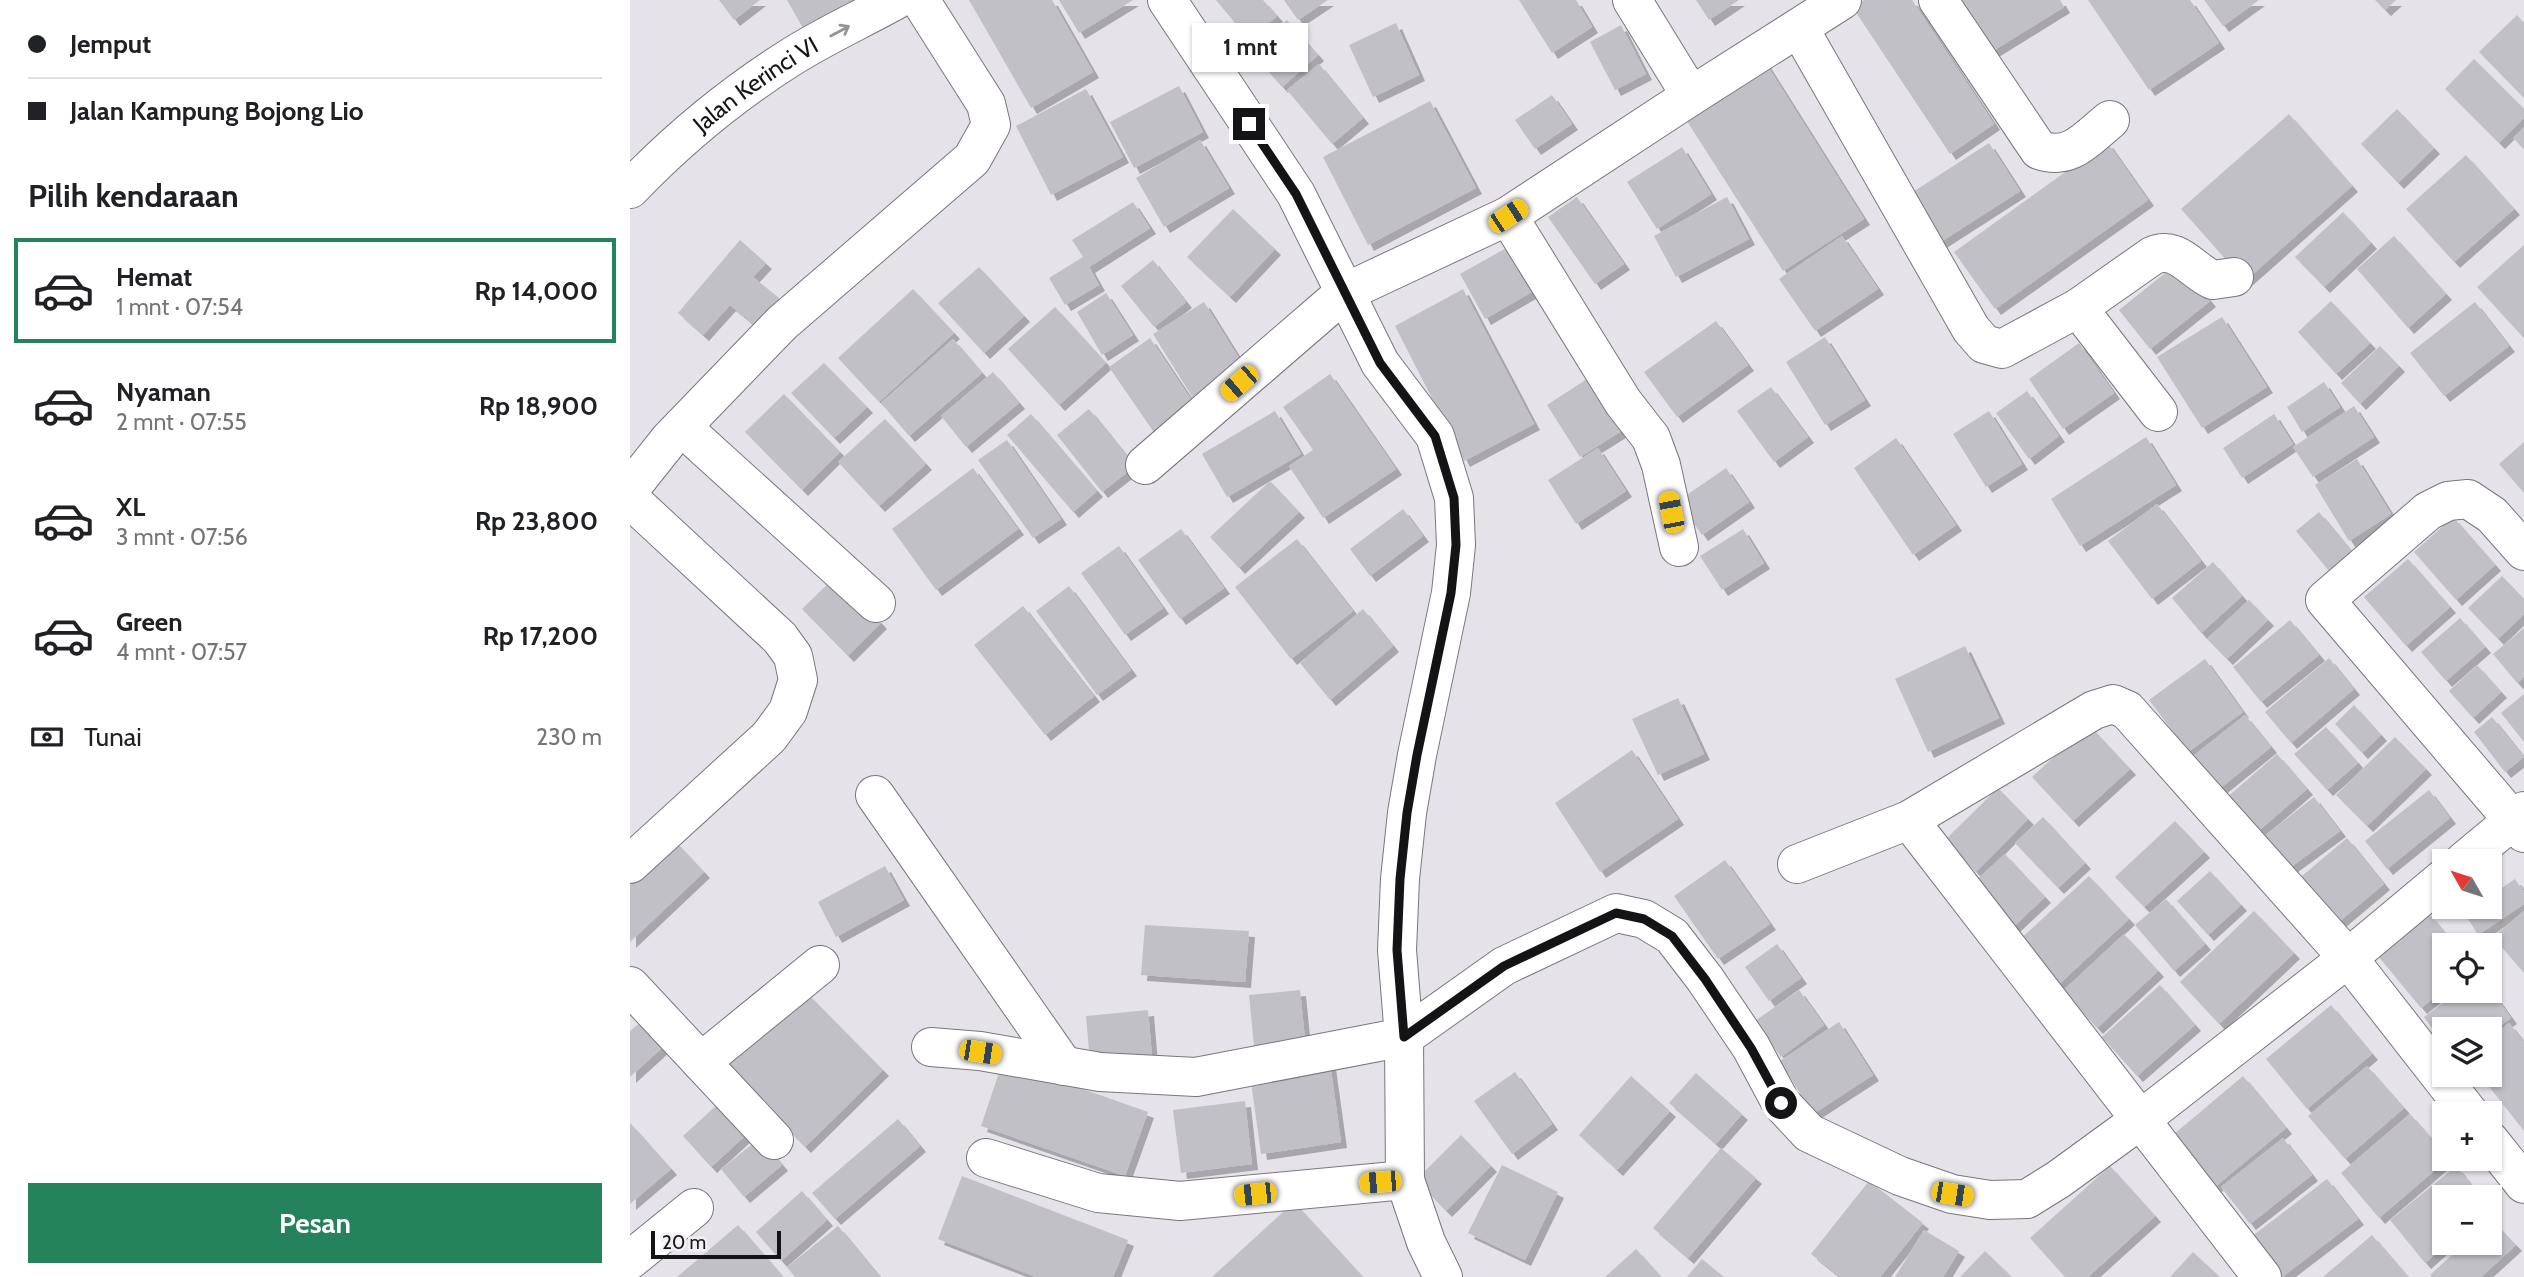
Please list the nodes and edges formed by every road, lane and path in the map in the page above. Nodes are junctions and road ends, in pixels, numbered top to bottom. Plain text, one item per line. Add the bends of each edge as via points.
1 (896, 0) edge
2 (920, 0) edge
3 (1167, 0) edge
4 (1632, 0) edge
5 (1842, 0) edge
6 (1938, 0) edge
7 (1799, 28) junction
8 (1691, 96) junction
9 (2110, 120) dead end
10 (630, 189) edge
11 (1508, 216) junction
12 (2234, 277) dead end
13 (1344, 293) junction
14 (2078, 308) junction
15 (2158, 412) dead end
16 (676, 434) junction
17 (1145, 465) dead end
18 (634, 487) edge
19 (1679, 547) dead end
20 (2524, 551) edge
21 (876, 603) dead end
22 (875, 796) dead end
23 (1909, 820) junction
24 (2520, 821) edge
25 (2481, 849) edge
26 (630, 864) edge
27 (1797, 864) dead end
28 (2432, 888) edge
29 (2348, 958) junction
30 (820, 965) dead end
31 (630, 986) edge
32 (1404, 1037) junction
33 (930, 1047) dead end
34 (701, 1062) junction
35 (1064, 1066) junction
36 (2460, 1101) edge
37 (2140, 1120) junction
38 (774, 1140) dead end
39 (2502, 1156) edge
40 (986, 1158) dead end
41 (1405, 1180) junction
42 (2524, 1184) edge
43 (694, 1208) dead end
44 (630, 1260) edge
45 (1443, 1277) edge
46 (2262, 1277) edge

10 -> 1 street, Jalan Kerinci VI via 727,101 789,58
2 - 16 street via 986,104 991,125 972,159 782,323
3 - 13 street via 1296,194
4 - 8 street
5 - 7 street
6 - 9 street via 2039,150 2052,154 2070,151
7 - 8 street
7 - 14 street via 1971,329 1984,344 2002,349
8 - 11 street
11 - 13 street
11 - 19 street via 1623,402 1651,438
12 - 14 street via 2213,280 2166,251
13 - 17 street
13 - 32 street via 1380,363 1435,436 1454,498 1451,593 1417,755 1400,879 1397,950
14 - 15 street
16 - 18 street
16 - 21 street
18 - 26 street via 780,638 793,656 798,680 788,711 769,737
20 - 24 street via 2492,515 2468,499 2448,501 2428,511 2325,600
22 - 35 street
23 - 27 street
23 - 29 street via 2094,710 2113,705 2127,710
23 - 37 street
24 - 25 street
28 - 29 street
29 - 36 street
29 - 37 street
30 - 34 street
31 - 34 street
32 - 35 street via 1196,1077
32 - 37 street via 1504,966 1616,913 1644,919 1672,936 1751,1048 1781,1103 1809,1133 1900,1176 1952,1194 2027,1199
32 - 41 street
33 - 35 street
34 - 38 street
37 - 46 street
39 - 42 street
40 - 41 street via 1098,1193 1180,1201
41 - 45 street
43 - 44 street

